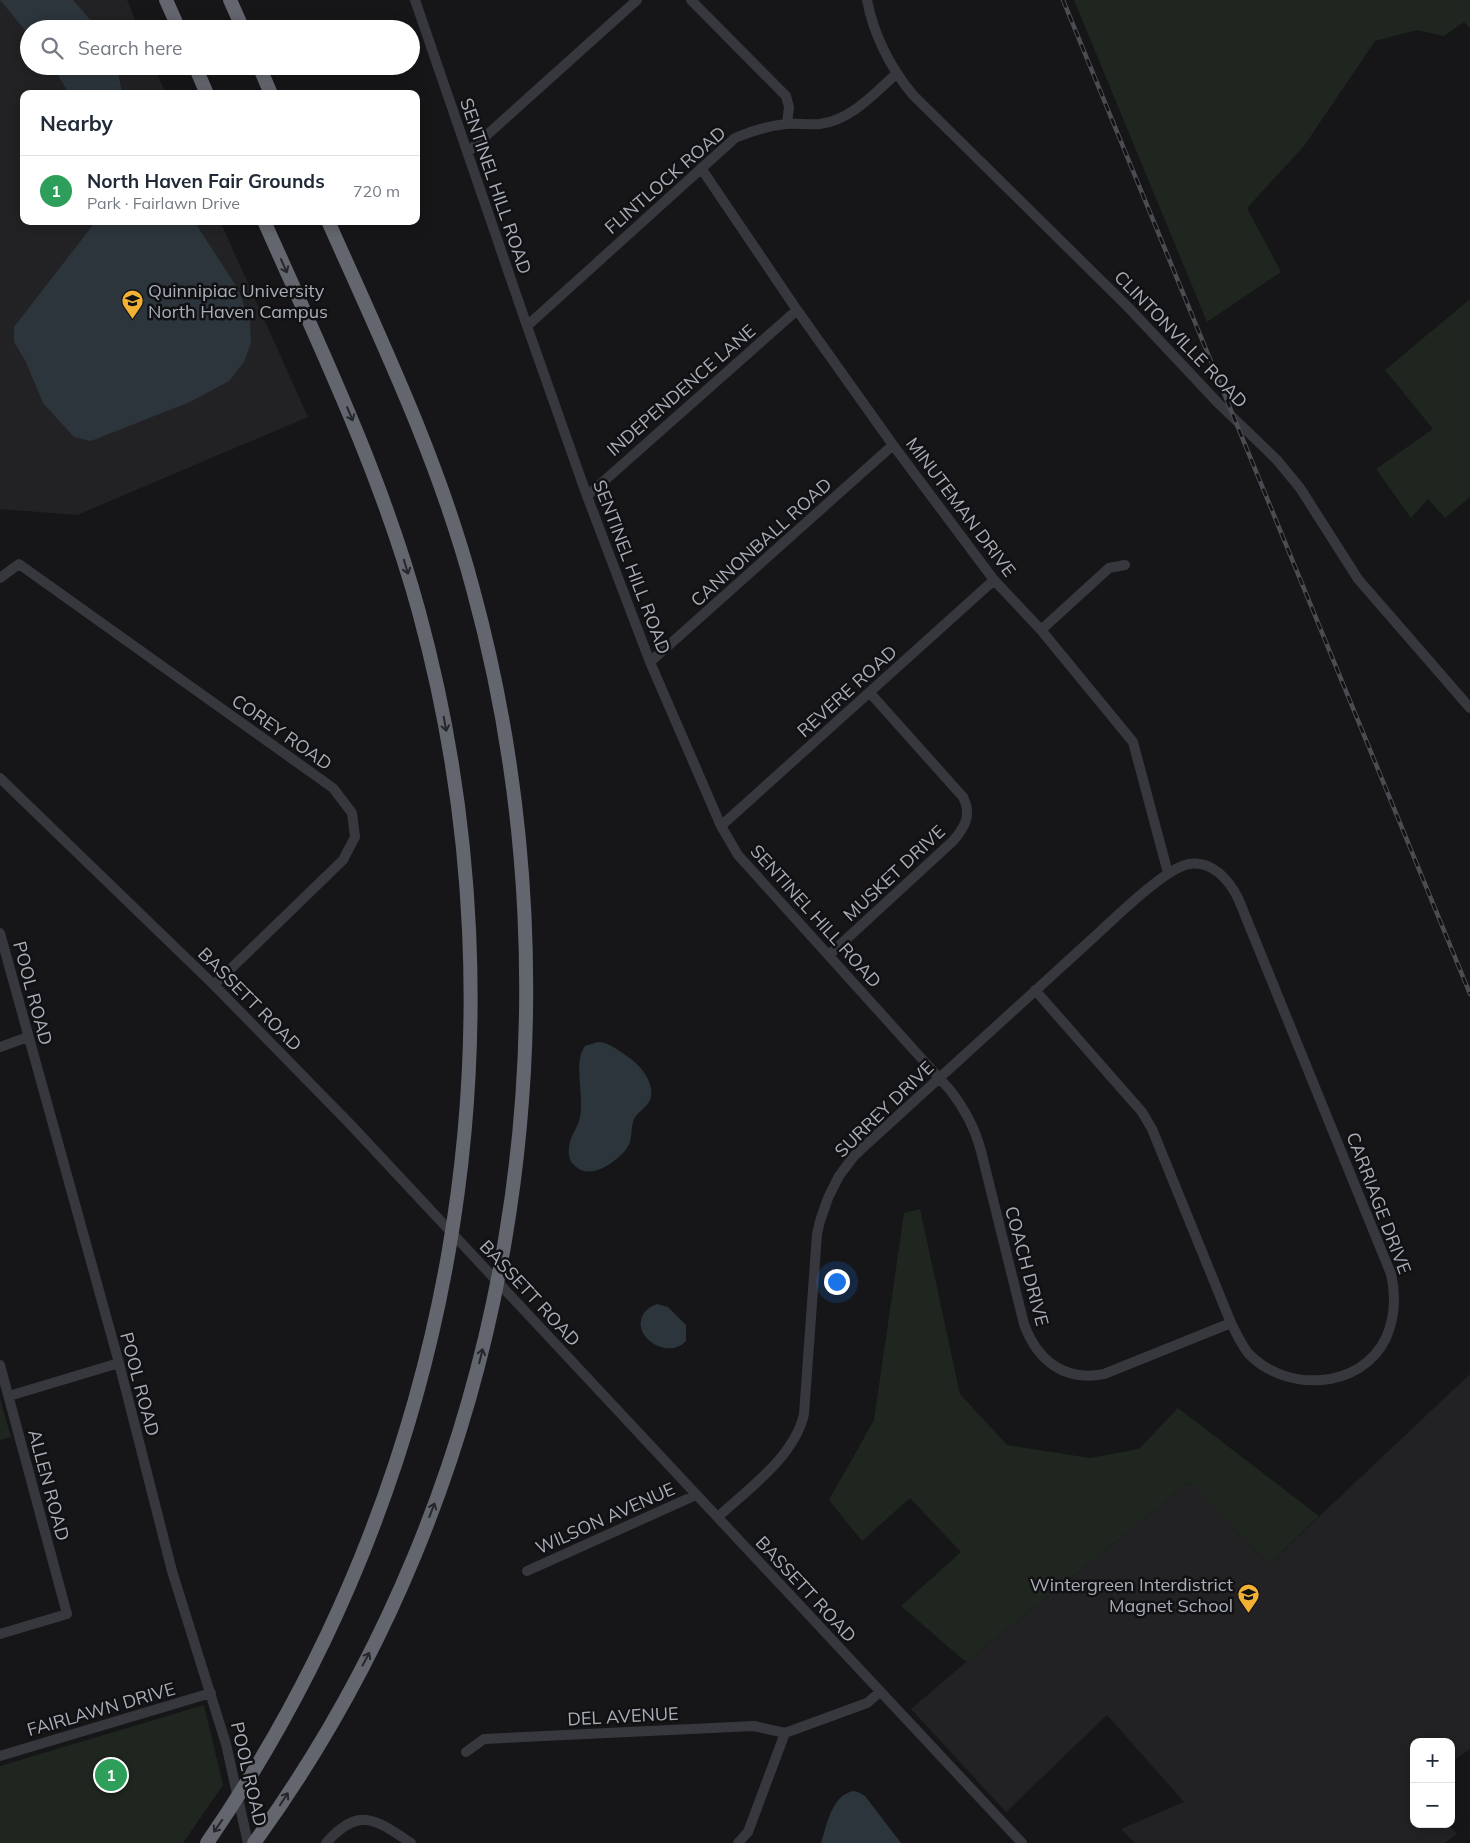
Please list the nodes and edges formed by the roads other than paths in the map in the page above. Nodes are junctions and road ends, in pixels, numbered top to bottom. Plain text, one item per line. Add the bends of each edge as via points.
1 (166, 0) edge
2 (230, 0) edge
3 (415, 0) edge
4 (638, 0) edge
5 (691, 0) edge
6 (866, 0) edge
7 (174, 20) edge
8 (238, 20) edge
9 (896, 74) junction
10 (199, 75) edge
11 (263, 75) edge
12 (205, 90) edge
13 (269, 90) edge
14 (786, 124) junction
15 (468, 152) junction
16 (701, 168) junction
17 (266, 225) edge
18 (330, 225) edge
19 (797, 310) junction
20 (526, 326) junction
21 (893, 445) junction
22 (587, 496) junction
23 (1125, 566) dead end
24 (0, 578) edge
25 (994, 580) junction
26 (1040, 630) junction
27 (650, 662) junction
28 (870, 693) junction
29 (1470, 708) edge
30 (0, 778) edge
31 (721, 826) junction
32 (1168, 873) junction
33 (0, 933) edge
34 (829, 955) junction
35 (214, 985) junction
36 (1035, 990) junction
37 (28, 1037) junction
38 (0, 1047) edge
39 (939, 1078) junction
40 (1231, 1323) junction
41 (119, 1363) junction
42 (0, 1365) edge
43 (9, 1396) junction
44 (696, 1495) junction
45 (718, 1517) junction
46 (527, 1571) dead end
47 (0, 1634) edge
48 (880, 1692) junction
49 (211, 1693) junction
50 (785, 1733) junction
51 (466, 1752) dead end
52 (0, 1756) edge
53 (253, 1842) edge
54 (207, 1843) edge
55 (326, 1843) edge
56 (411, 1843) edge
57 (738, 1843) edge
58 (1022, 1843) edge

1 - 7 highway
2 - 8 highway
3 - 15 street, SENTINEL HILL ROAD
4 - 15 street
5 - 14 street via 786,96 789,106
6 - 9 street, CLINTONVILLE ROAD via 876,35
9 - 14 street, FLINTLOCK ROAD via 866,102 844,116 822,124
9 - 29 street, CLINTONVILLE ROAD via 928,111 1124,303 1277,460 1300,488 1339,552 1367,590
10 - 12 highway
11 - 13 highway
14 - 16 street, FLINTLOCK ROAD via 754,130 735,138
15 - 20 street, SENTINEL HILL ROAD
16 - 19 street, MINUTEMAN DRIVE
16 - 20 street, FLINTLOCK ROAD
17 -> 54 highway via 368,458 401,550 442,710 459,811 468,910 471,1004 468,1107 458,1200 442,1292 413,1410 376,1522 339,1610 298,1693 246,1784
53 -> 18 highway via 312,1755 370,1652 412,1561 448,1467 480,1361 503,1260 519,1145 526,1059 527,958 522,859 509,753 490,653 462,548 434,465
19 - 21 street, MINUTEMAN DRIVE
19 - 22 street, INDEPENDENCE LANE
20 - 22 street, SENTINEL HILL ROAD
21 - 25 street, MINUTEMAN DRIVE
21 - 27 street, CANNONBALL ROAD
22 - 27 street, SENTINEL HILL ROAD
23 - 26 street via 1109,568
24 - 35 street, COREY ROAD via 19,564 332,788 352,813 355,837 343,860
25 - 26 street, MINUTEMAN DRIVE
25 - 28 street, REVERE ROAD
26 - 32 street, MINUTEMAN DRIVE via 1133,742
27 - 31 street, SENTINEL HILL ROAD
28 - 31 street, REVERE ROAD
28 - 34 street, MUSKET DRIVE via 963,797 968,814 966,824 953,841
30 - 35 street, BASSETT ROAD
31 - 34 street, SENTINEL HILL ROAD via 738,855
32 - 36 street, SURREY DRIVE
32 - 40 street, CARRIAGE DRIVE via 1189,863 1200,864 1218,872 1233,887 1392,1274 1395,1290 1395,1306 1386,1338 1376,1352 1354,1371 1324,1380 1297,1380 1270,1370 1248,1352
33 - 37 street, POOL ROAD
34 - 39 street, SENTINEL HILL ROAD
35 - 44 street, BASSETT ROAD via 440,1218
36 - 39 street, SURREY DRIVE
36 - 40 street, CARRIAGE DRIVE via 1142,1112 1152,1128
37 - 38 street
37 - 41 street, POOL ROAD
39 - 40 street, COACH DRIVE via 960,1103 974,1127 1024,1324 1034,1347 1052,1365 1083,1376 1104,1374
39 - 45 street, SURREY DRIVE via 854,1156 832,1188 817,1234 804,1414 799,1431 782,1457
41 - 43 street
41 - 49 street, POOL ROAD via 172,1571
42 - 43 street, ALLEN ROAD
43 - 47 street, ALLEN ROAD via 66,1614
44 - 45 street, BASSETT ROAD
44 - 46 street, WILSON AVENUE
45 - 48 street, BASSETT ROAD
48 - 50 street via 866,1703
48 - 58 street, BASSETT ROAD
49 - 52 street, FAIRLAWN DRIVE
49 - 53 street, POOL ROAD
50 - 51 street, DEL AVENUE via 754,1726 484,1739
50 - 57 street via 748,1832
55 - 56 street via 340,1828 355,1820 369,1820 386,1826

